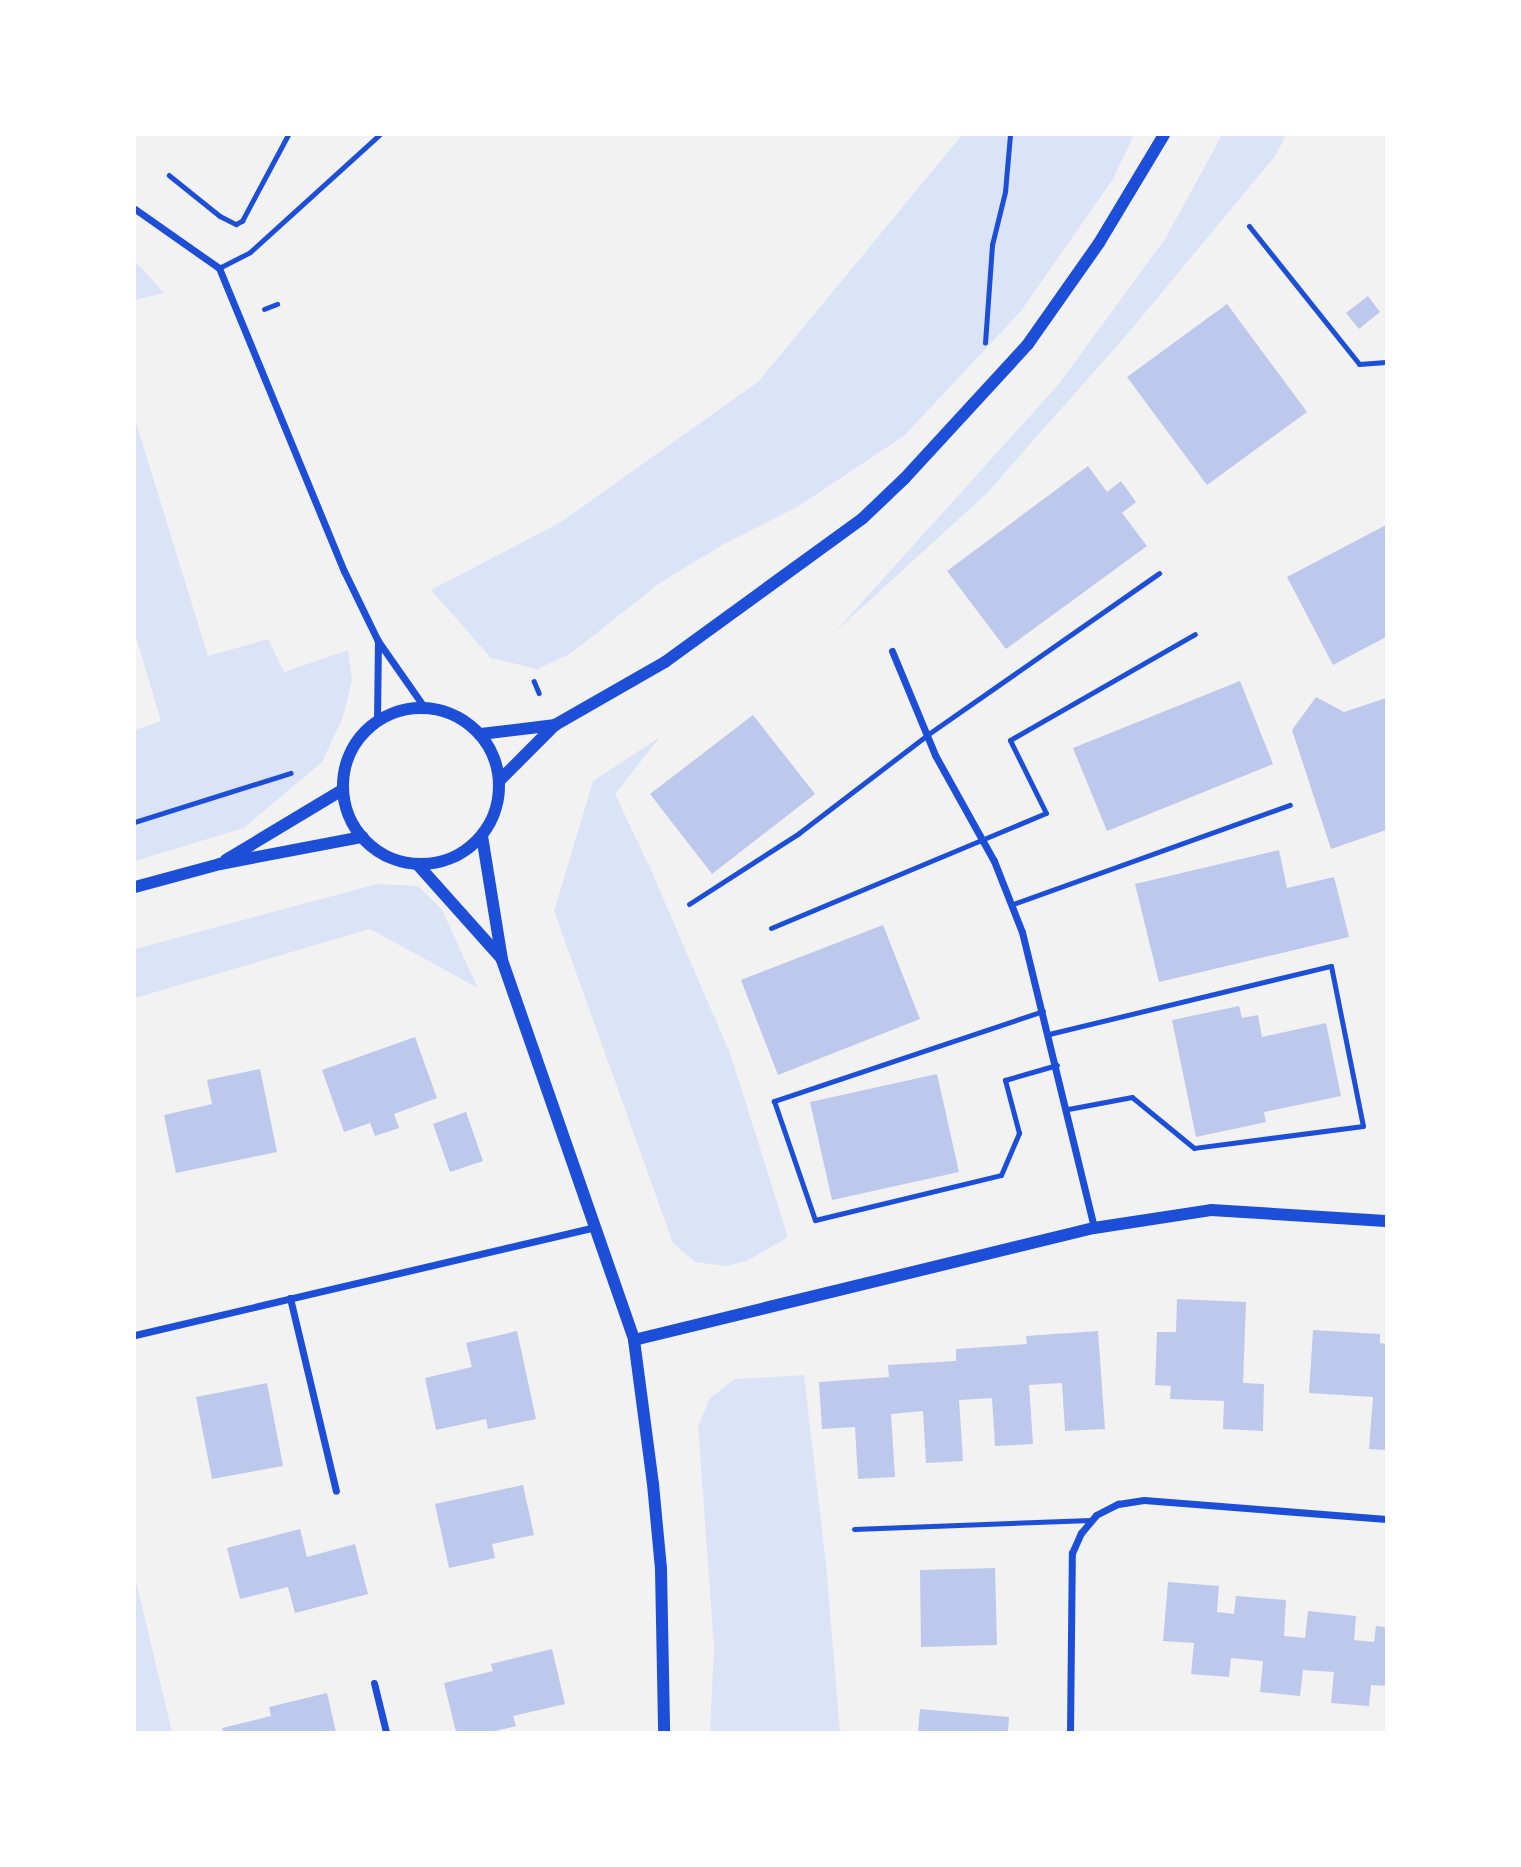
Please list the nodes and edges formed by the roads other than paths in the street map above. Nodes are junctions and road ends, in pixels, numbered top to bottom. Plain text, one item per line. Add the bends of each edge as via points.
1 (379, 135) edge
2 (1164, 135) edge
3 (135, 209) edge
4 (1249, 226) dead end
5 (219, 268) junction
6 (1386, 362) edge
7 (1159, 573) dead end
8 (1195, 634) dead end
9 (378, 641) junction
10 (892, 651) dead end
11 (424, 707) junction
12 (377, 721) junction
13 (555, 725) junction
14 (481, 734) junction
15 (927, 735) junction
16 (500, 780) junction
17 (342, 790) junction
18 (1290, 805) dead end
19 (482, 836) junction
20 (362, 837) junction
21 (984, 841) junction
22 (220, 864) junction
23 (418, 865) junction
24 (135, 887) edge
25 (689, 905) dead end
26 (1013, 905) junction
27 (771, 928) dead end
28 (502, 960) junction
29 (1043, 1011) junction
30 (1049, 1034) junction
31 (1057, 1066) junction
32 (1068, 1109) junction
33 (1386, 1221) edge
34 (597, 1227) junction
35 (1094, 1228) junction
36 (290, 1298) junction
37 (135, 1335) edge
38 (634, 1340) junction
39 (336, 1490) dead end
40 (1386, 1519) edge
41 (1091, 1520) junction
42 (854, 1529) dead end
43 (374, 1683) dead end
44 (386, 1732) edge
45 (664, 1732) edge
46 (1070, 1732) edge

1 - 5 lane via 250,252
2 - 13 street via 1099,243 1028,344 904,479 863,518 665,662
3 - 5 street
4 - 6 lane via 1359,364
5 - 9 street via 289,442
7 - 15 lane
8 - 21 lane via 1010,740 1046,813
9 - 11 street
9 - 12 street
10 - 15 street
11 - 12 street
11 - 14 street via 464,719
12 - 17 street via 364,731 348,756
13 - 14 street
13 - 16 street
14 - 16 street via 494,756
15 - 21 street
15 - 25 lane via 799,833
16 - 19 street via 495,814
17 - 20 street via 347,815
17 - 22 street
18 - 26 lane
19 - 23 street via 457,856
19 - 28 street
20 - 22 street
20 - 23 street via 379,852
21 - 26 street
21 - 27 lane
22 - 24 street
23 - 28 street
26 - 29 street
28 - 34 street
29 - 30 street
29 - 31 lane via 774,1101 815,1220 1001,1175 1019,1133 1005,1080
30 - 31 street
30 - 32 lane via 1331,966 1363,1126 1194,1148 1132,1097
31 - 32 street
32 - 35 street
33 - 35 street via 1211,1210
34 - 36 street
34 - 38 street
35 - 38 street
36 - 37 street
36 - 39 street
38 - 45 street via 661,1569
40 - 41 street via 1144,1500 1118,1504
41 - 42 lane
41 - 46 street via 1072,1553
43 - 44 street

